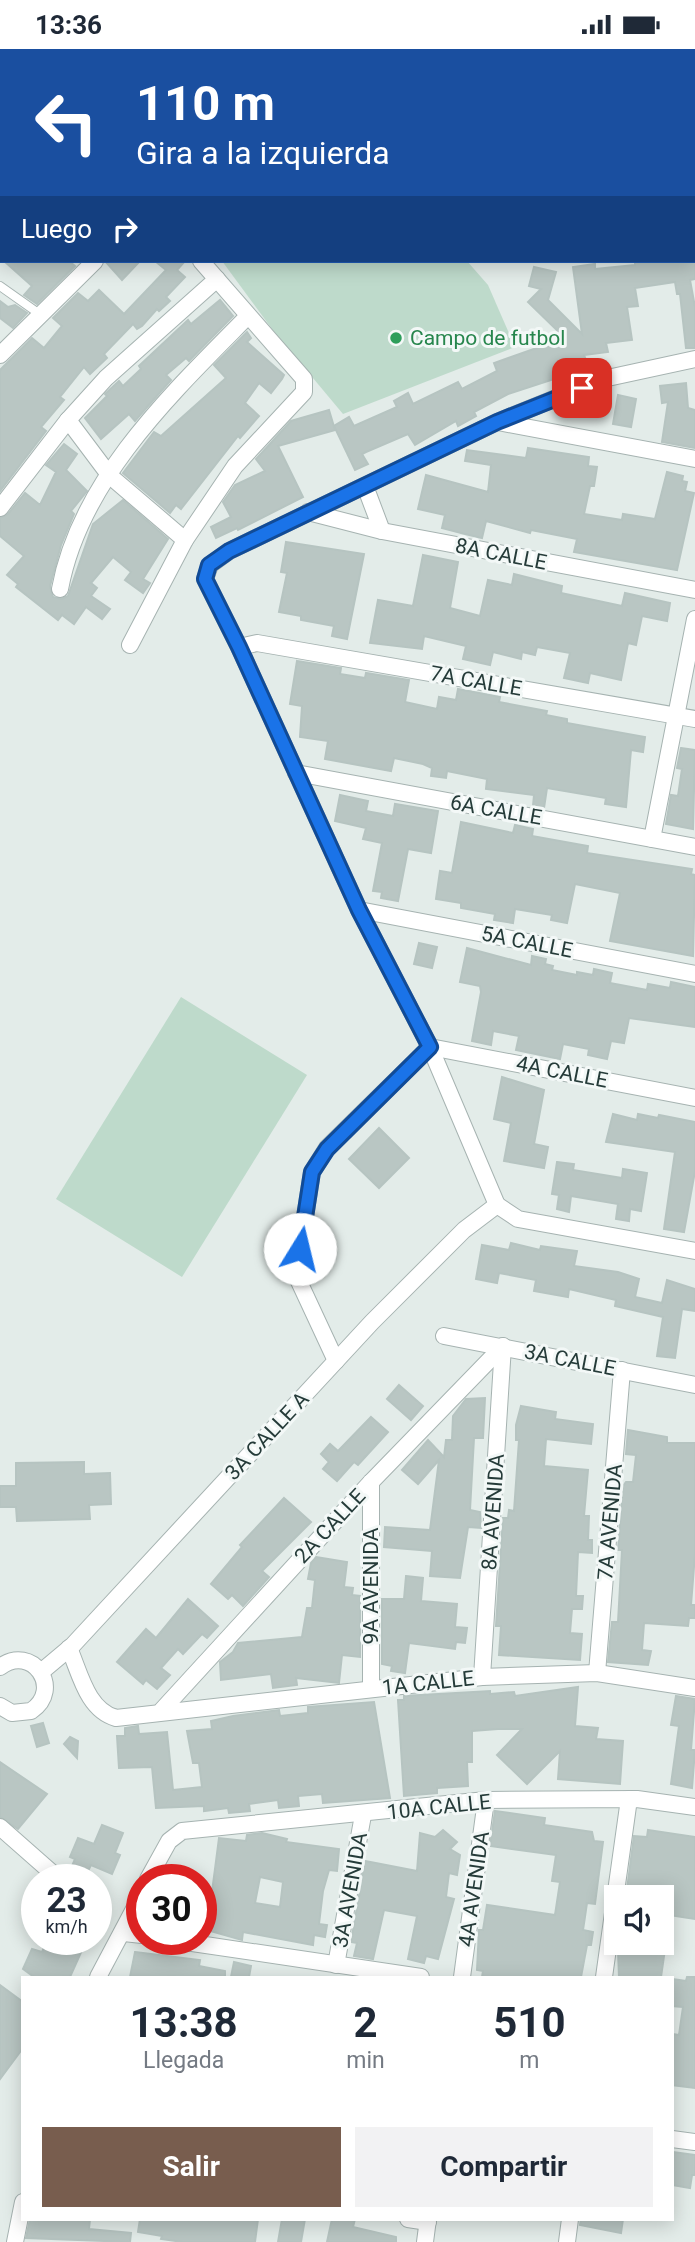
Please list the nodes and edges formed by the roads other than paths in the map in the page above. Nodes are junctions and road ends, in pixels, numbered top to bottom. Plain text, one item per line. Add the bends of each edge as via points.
1 (93, 263) edge
2 (205, 263) edge
3 (217, 279) junction
4 (0, 286) edge
5 (41, 315) junction
6 (247, 317) junction
7 (0, 355) edge
8 (695, 359) edge
9 (68, 420) junction
10 (497, 422) junction
11 (695, 459) edge
12 (110, 476) junction
13 (365, 486) junction
14 (0, 508) edge
15 (308, 512) junction
16 (382, 531) junction
17 (185, 540) junction
18 (60, 589) dead end
19 (695, 590) edge
20 (695, 619) edge
21 (130, 645) dead end
22 (239, 647) junction
23 (676, 715) junction
24 (695, 719) edge
25 (296, 773) junction
26 (652, 839) junction
27 (695, 847) edge
28 (359, 910) junction
29 (695, 974) edge
30 (430, 1047) junction
31 (695, 1098) edge
32 (497, 1205) junction
33 (695, 1251) edge
34 (444, 1336) dead end
35 (503, 1346) junction
36 (336, 1361) junction
37 (622, 1370) junction
38 (695, 1385) edge
39 (371, 1482) junction
40 (69, 1648) junction
41 (2, 1660) edge
42 (41, 1672) junction
43 (597, 1673) junction
44 (482, 1677) junction
45 (695, 1688) edge
46 (371, 1689) junction
47 (0, 1707) edge
48 (162, 1710) junction
49 (629, 1799) junction
50 (486, 1800) junction
51 (695, 1807) edge
52 (363, 1815) junction
53 (0, 1827) edge
54 (42, 1864) edge
55 (157, 1864) edge
56 (126, 1929) edge
57 (124, 1933) joint
58 (217, 1947) edge
59 (336, 1965) junction
60 (99, 1976) edge
61 (414, 1976) edge
62 (463, 1976) edge
63 (604, 1976) edge
64 (674, 2139) edge
65 (695, 2142) edge
66 (21, 2212) edge
67 (428, 2221) edge
68 (570, 2221) edge
69 (15, 2242) edge
70 (425, 2242) edge
71 (567, 2242) edge

1 - 5 street
2 - 3 street
3 - 6 street
3 - 9 street via 106,378
4 - 5 lane
5 - 7 street
6 - 12 street via 183,382
6 - 17 street via 304,380 304,392 235,465
8 - 10 street via 603,379
9 - 12 street
9 - 14 street
10 - 11 street
10 - 13 street
12 - 17 street
12 - 18 street via 93,499 66,554
13 - 15 street
13 - 16 street
15 - 16 street, 8A CALLE
15 - 22 street via 209,565 205,579
16 - 19 street, 8A CALLE
17 - 21 street
20 - 23 street
22 - 23 street, 7A CALLE via 257,643
22 - 25 street
23 - 24 street, 7A CALLE
23 - 26 street
25 - 26 street, 6A CALLE
25 - 28 street
26 - 27 street, 6A CALLE
28 - 29 street, 5A CALLE
28 - 30 street
30 - 31 street, 4A CALLE
30 - 32 street
30 - 36 street via 327,1149 312,1172 296,1275
32 - 33 street via 518,1220
32 - 36 street, 3A CALLE A via 464,1230
34 - 35 street, 3A CALLE
35 - 37 street, 3A CALLE
35 - 39 street, 2A CALLE
35 - 44 street, 8A AVENIDA
36 - 40 street, 3A CALLE A
37 - 38 street, 3A CALLE
37 - 43 street, 7A AVENIDA
39 - 46 street, 9A AVENIDA
39 - 48 street, 2A CALLE
40 - 42 street, 3A CALLE A
40 - 48 street, 1A CALLE via 89,1698 103,1715 116,1718
41 - 42 street via 26,1660
42 - 47 street via 45,1692 36,1707 18,1714
43 - 44 street, 1A CALLE
43 - 45 street, 1A CALLE
44 - 46 street, 1A CALLE
46 - 48 street, 1A CALLE
49 - 50 street, 10A CALLE
49 - 51 street, 10A CALLE
49 - 63 street
50 - 52 street, 10A CALLE
50 - 62 street, 4A AVENIDA
52 - 55 street, 10A CALLE via 182,1832 169,1841
52 - 59 street, 3A AVENIDA
53 - 54 street
56 - 57 street
57 - 60 street
58 - 59 street
59 - 61 street
64 - 65 street
66 - 69 street
67 - 70 street
68 - 71 street

